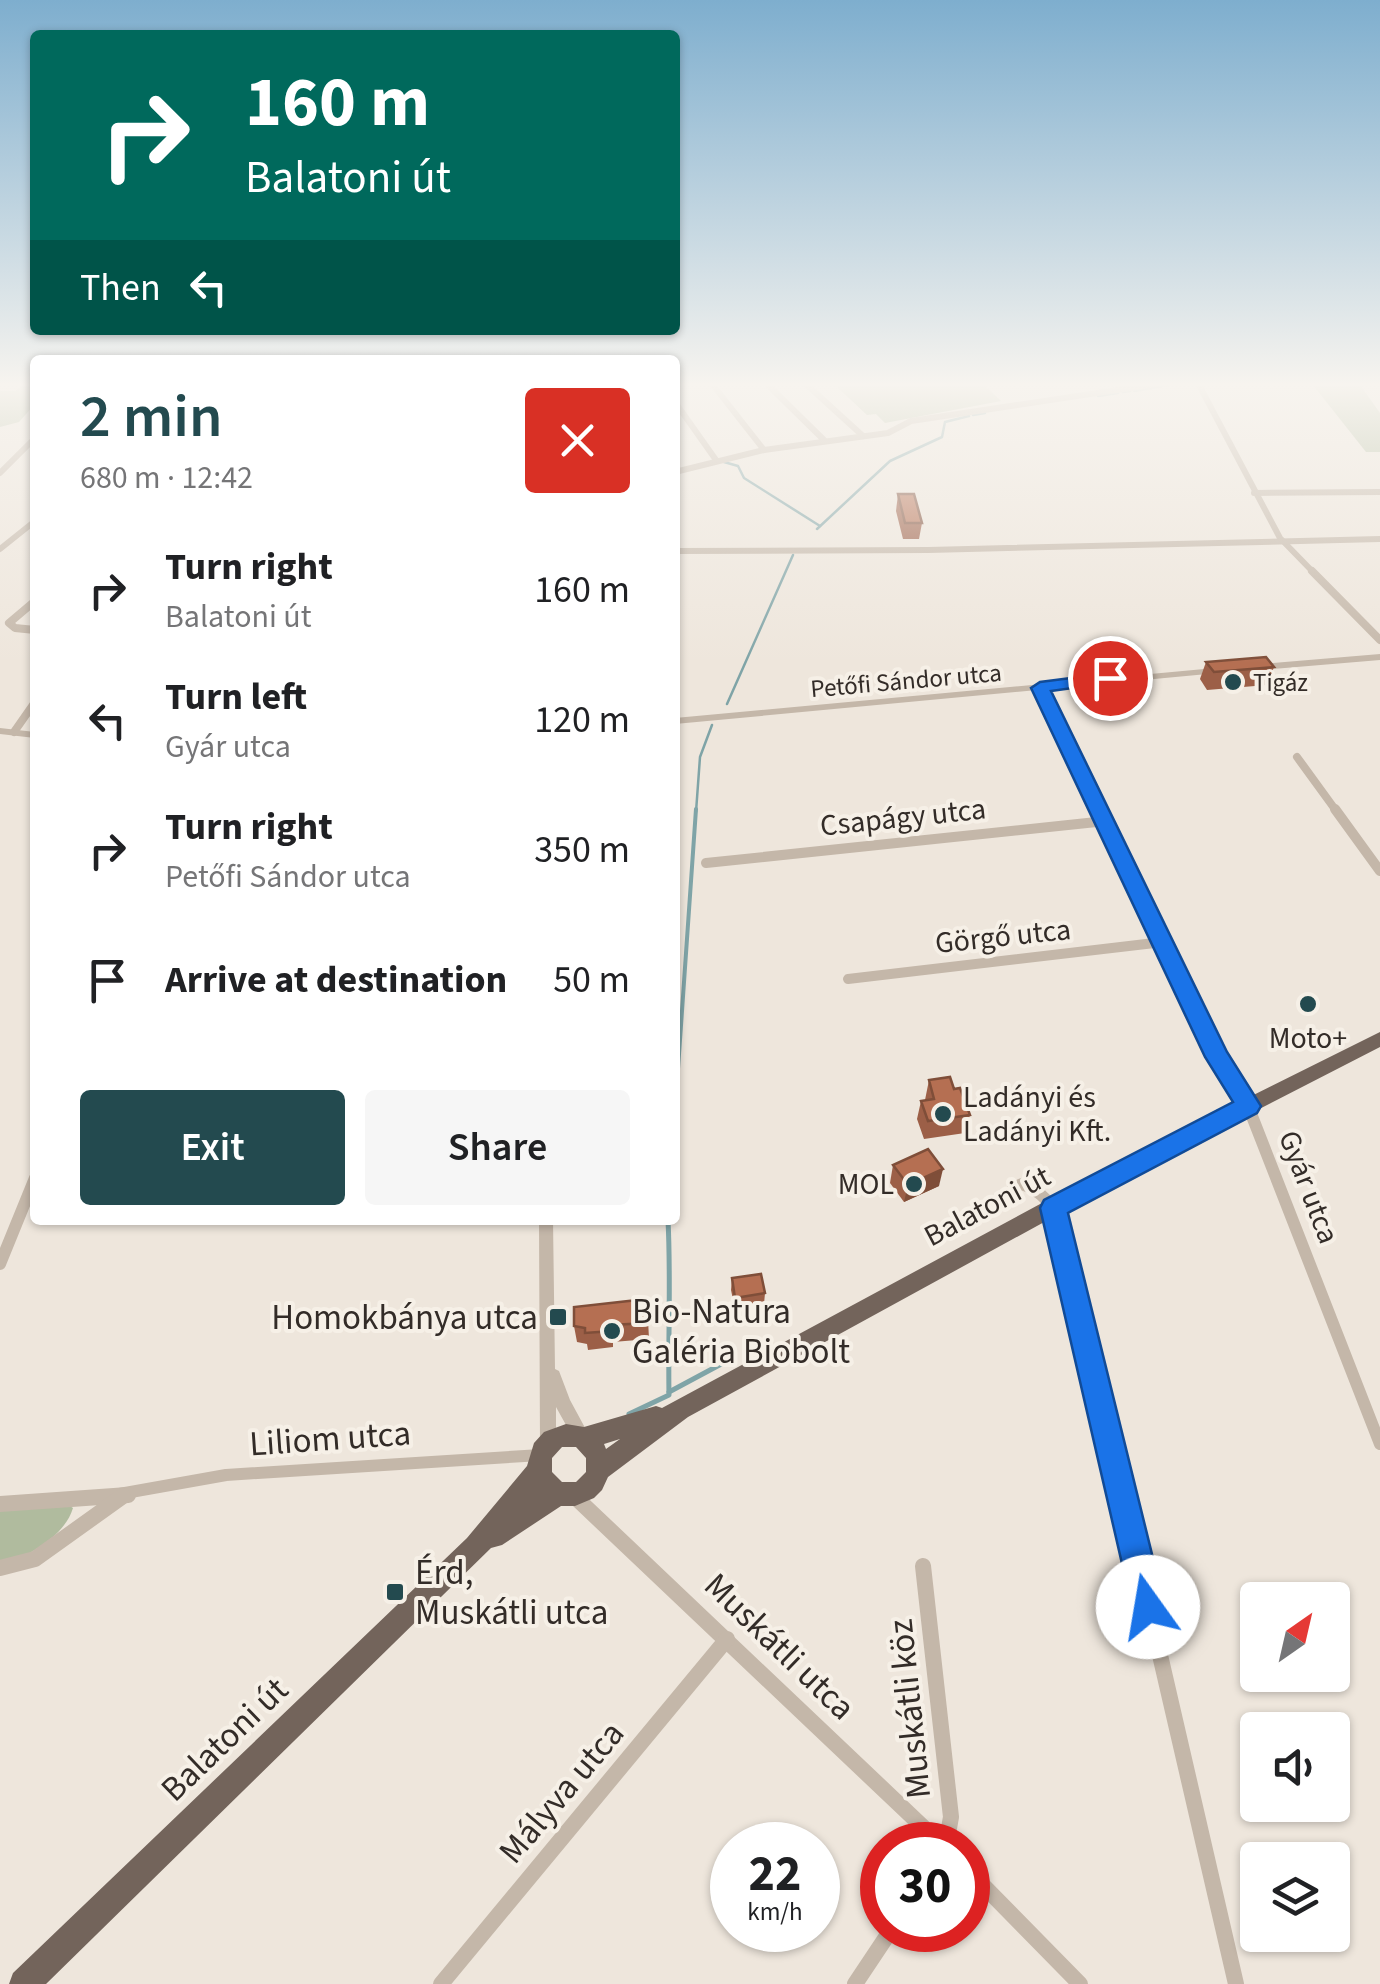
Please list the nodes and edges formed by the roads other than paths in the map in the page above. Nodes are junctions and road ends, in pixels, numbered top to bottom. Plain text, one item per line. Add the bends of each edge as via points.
1 (1246, 478) edge
2 (1380, 492) edge
3 (1254, 493) junction
4 (30, 525) edge
5 (1380, 539) edge
6 (1284, 541) junction
7 (0, 548) edge
8 (680, 551) edge
9 (30, 605) edge
10 (30, 630) edge
11 (1380, 640) edge
12 (1380, 657) edge
13 (1040, 688) junction
14 (30, 709) edge
15 (680, 722) edge
16 (0, 731) edge
17 (14, 732) junction
18 (30, 734) edge
19 (1297, 756) dead end
20 (1106, 821) junction
21 (706, 863) dead end
22 (1380, 872) edge
23 (1163, 942) junction
24 (848, 979) dead end
25 (1380, 1040) edge
26 (1248, 1106) junction
27 (1013, 1188) dead end
28 (30, 1190) edge
29 (1054, 1208) junction
30 (546, 1225) edge
31 (0, 1264) edge
32 (550, 1369) junction
33 (680, 1409) junction
34 (584, 1437) junction
35 (1380, 1444) edge
36 (543, 1457) junction
37 (599, 1469) junction
38 (565, 1494) junction
39 (124, 1496) junction
40 (0, 1504) edge
41 (476, 1548) junction
42 (923, 1566) dead end
43 (0, 1568) edge
44 (727, 1639) junction
45 (920, 1822) edge
46 (950, 1822) edge
47 (990, 1892) edge
48 (877, 1952) edge
49 (24, 1984) edge
50 (441, 1984) edge
51 (856, 1984) edge
52 (1080, 1984) edge
53 (1236, 1984) edge

1 - 3 street
2 - 3 street
3 - 6 street
4 - 7 street
5 - 6 street
6 - 8 street
6 - 11 street
9 - 10 street via 9,623
12 - 13 street, Petőfi Sándor utca
13 - 15 street, Petőfi Sándor utca
13 - 20 street, Gyár utca
14 - 17 street
16 - 17 street
17 - 18 street
19 - 22 street
20 - 21 street, Csapágy utca
20 - 23 street, Gyár utca
23 - 24 street, Görgő utca
23 - 26 street, Gyár utca
25 - 26 main road, Balatoni út
26 - 29 main road, Balatoni út
26 - 35 street, Gyár utca
27 - 29 street via 1031,1186
28 - 31 street
29 - 33 main road, Balatoni út
29 - 53 street
30 - 32 street
32 - 34 street
32 - 36 street
33 - 34 main road, Balatoni út
33 - 37 main road, Balatoni út
34 - 36 main road via 562,1436
34 - 37 main road via 595,1448
36 - 38 main road via 546,1485
36 - 39 street, Liliom utca via 321,1468
36 - 41 main road, Balatoni út
37 - 38 main road via 584,1490
38 - 41 main road, Balatoni út
38 - 44 street, Muskátli utca
39 - 40 street, Liliom utca
39 - 43 street, Liliom utca via 35,1559
41 - 49 main road, Balatoni út
42 - 46 street, Muskátli köz
44 - 45 street, Muskátli utca
44 - 50 street, Mályva utca
47 - 52 street
48 - 51 street

